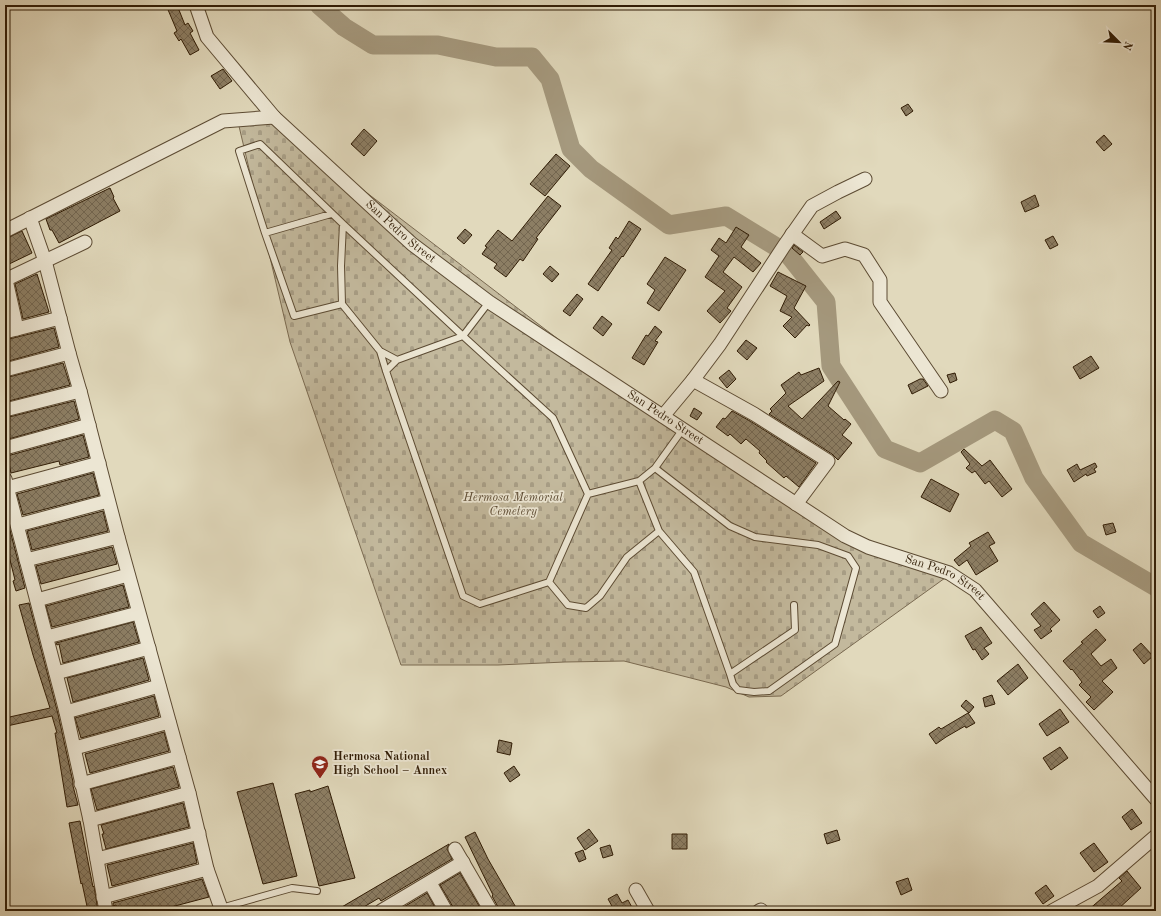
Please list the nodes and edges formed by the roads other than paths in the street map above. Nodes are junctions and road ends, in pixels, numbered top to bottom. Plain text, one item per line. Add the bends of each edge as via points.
1 (196, 5) edge
2 (274, 117) junction
3 (865, 179) dead end
4 (332, 214) junction
5 (30, 218) junction
6 (343, 224) junction
7 (5, 231) edge
8 (265, 233) junction
9 (792, 234) junction
10 (85, 242) dead end
11 (45, 261) junction
12 (5, 280) edge
13 (489, 302) junction
14 (342, 304) junction
15 (60, 318) junction
16 (11, 330) edge
17 (463, 336) junction
18 (380, 351) junction
19 (69, 353) junction
20 (397, 360) junction
21 (5, 370) edge
22 (386, 371) junction
23 (693, 380) junction
24 (80, 391) junction
25 (941, 391) dead end
26 (5, 410) edge
27 (662, 416) junction
28 (89, 425) junction
29 (683, 430) junction
30 (5, 448) edge
31 (99, 463) junction
32 (655, 468) junction
33 (640, 481) junction
34 (6, 484) edge
35 (588, 494) junction
36 (108, 501) junction
37 (796, 504) junction
38 (18, 524) junction
39 (659, 531) junction
40 (118, 537) junction
41 (26, 560) junction
42 (128, 575) junction
43 (549, 582) junction
44 (37, 600) junction
45 (794, 605) dead end
46 (138, 613) junction
47 (47, 637) junction
48 (149, 648) junction
49 (56, 673) junction
50 (730, 674) junction
51 (159, 686) junction
52 (66, 712) junction
53 (169, 722) junction
54 (75, 748) junction
55 (179, 757) junction
56 (81, 784) junction
57 (189, 793) junction
58 (1156, 800) edge
59 (90, 820) junction
60 (199, 833) junction
61 (1156, 836) edge
62 (455, 849) dead end
63 (96, 859) junction
64 (463, 862) junction
65 (207, 869) junction
66 (430, 883) junction
67 (636, 890) dead end
68 (317, 891) dead end
69 (103, 897) junction
70 (398, 906) edge
71 (218, 910) edge
72 (106, 911) edge
73 (381, 911) edge
74 (446, 911) edge
75 (491, 911) edge
76 (648, 911) edge
77 (1052, 911) edge

1 - 2 street, San Pedro Street via 207,37
2 - 5 street via 223,121
2 - 13 street, San Pedro Street via 412,244
3 - 9 street via 812,206
4 - 6 lane
4 - 8 lane
4 - 8 lane via 260,144 239,151
5 - 7 street
5 - 11 street
6 - 14 lane
6 - 17 lane
8 - 14 lane via 294,316
9 - 23 street via 720,344
9 - 25 street via 822,256 845,249 864,256 880,280 880,302
10 - 11 street
11 - 12 street
11 - 15 street
12 - 16 street
13 - 17 lane
13 - 27 street, San Pedro Street
14 - 18 lane
15 - 16 street
15 - 19 street
17 - 20 lane
17 - 35 lane via 553,418
18 - 20 lane
18 - 22 lane
19 - 21 street
19 - 24 street
20 - 22 lane
22 - 43 lane via 463,596 480,604
23 - 27 street
23 - 37 street via 754,414 828,461
24 - 26 street
24 - 28 street
27 - 29 street, San Pedro Street
28 - 30 street
28 - 31 street
29 - 32 lane
29 - 37 street, San Pedro Street
31 - 34 street
31 - 36 street
32 - 33 lane
32 - 50 lane via 730,526 755,538 818,545 848,556 856,568 835,644 770,690 738,690
33 - 35 lane
33 - 39 lane
34 - 38 street
35 - 43 lane
36 - 38 street
36 - 40 street
37 - 58 street, San Pedro Street via 845,536 868,547 949,573 975,590
38 - 41 street
39 - 43 lane via 627,557 600,596 586,608 568,605
39 - 50 lane via 694,572
40 - 41 street
40 - 42 street
41 - 44 street
42 - 44 street
42 - 46 street
44 - 47 street
45 - 50 lane via 795,630
46 - 47 street
46 - 48 street
47 - 49 street
48 - 49 street
48 - 51 street
49 - 52 street
51 - 52 street
51 - 53 street
52 - 54 street
53 - 54 street
53 - 55 street
54 - 56 street
55 - 56 street
55 - 57 street
56 - 59 street
57 - 59 street
57 - 60 street
59 - 63 street
60 - 63 street
60 - 65 street
61 - 77 street via 1098,886
62 - 64 street
63 - 69 street
64 - 66 street
64 - 75 street
65 - 69 street
65 - 71 street
66 - 70 street
66 - 74 street
67 - 76 street
68 - 71 lane via 292,888
69 - 72 street
70 - 73 street

